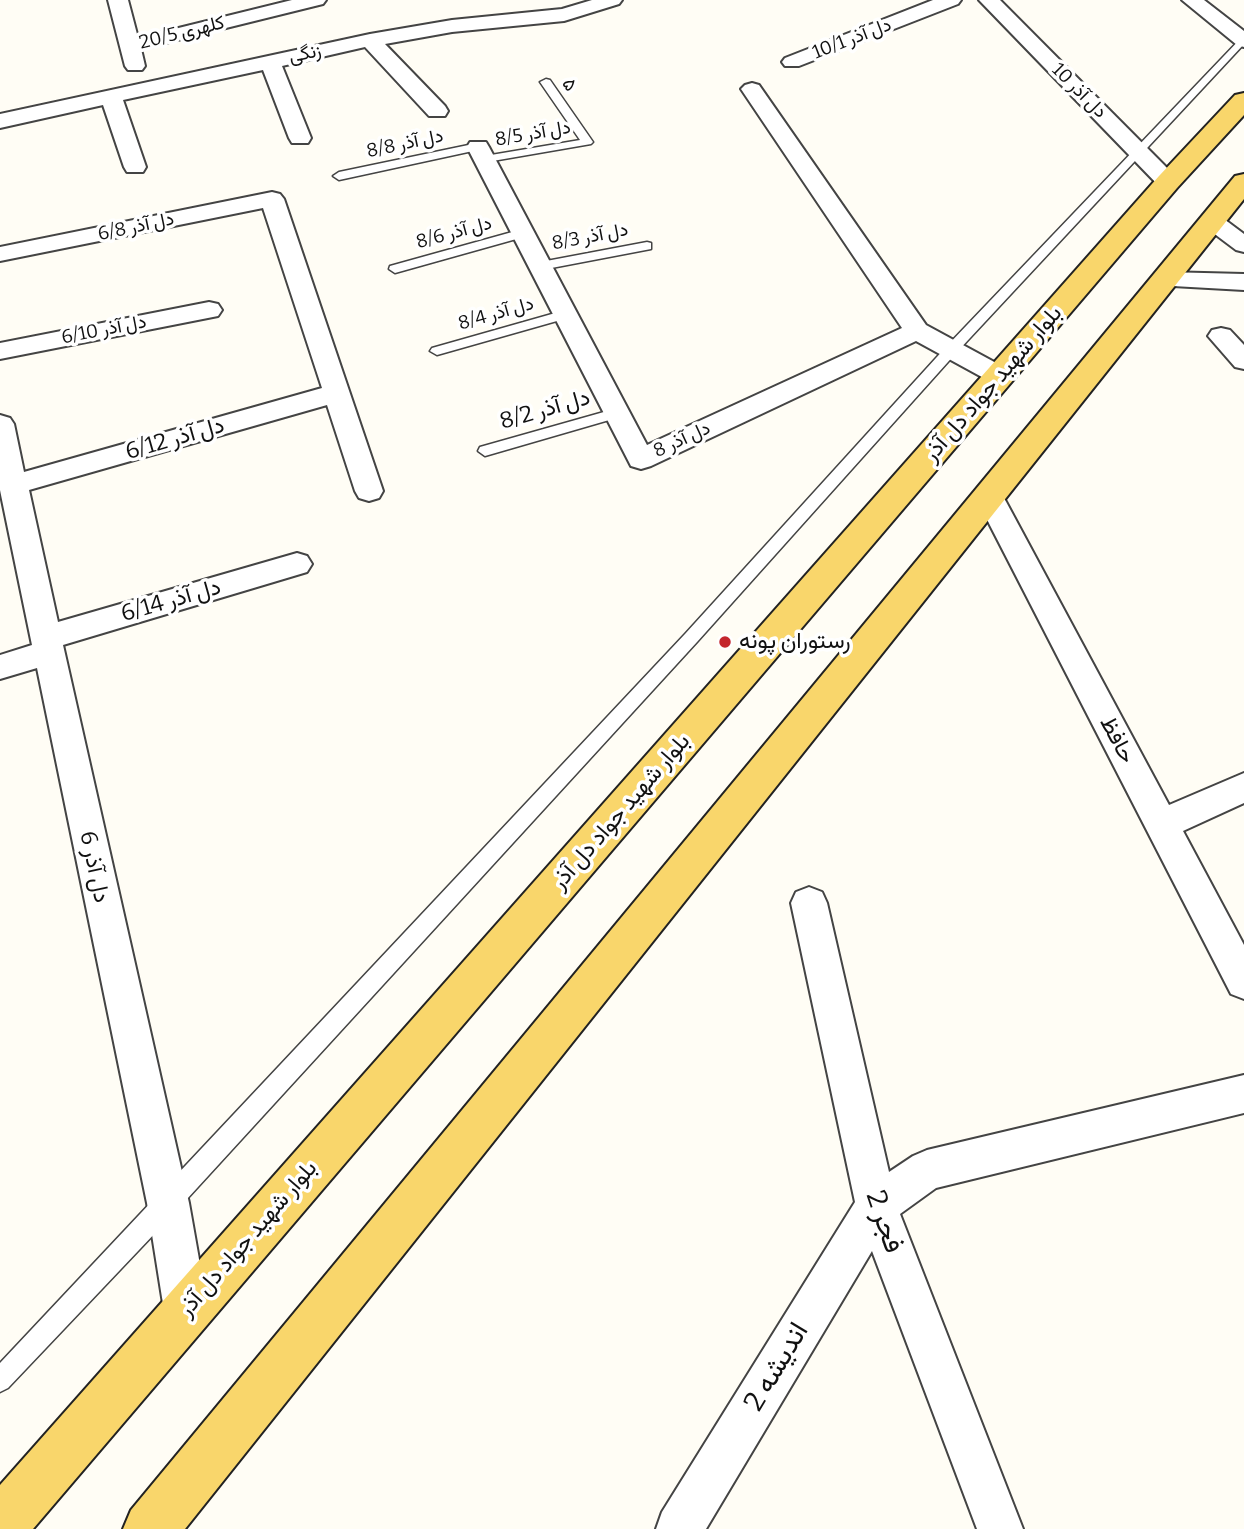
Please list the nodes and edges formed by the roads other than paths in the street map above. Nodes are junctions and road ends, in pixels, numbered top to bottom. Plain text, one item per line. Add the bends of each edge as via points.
1 (118, 0) edge
2 (316, 0) edge
3 (612, 0) edge
4 (951, 0) edge
5 (989, 0) edge
6 (1192, 0) edge
7 (1243, 39) edge
8 (370, 40) junction
9 (130, 46) junction
10 (270, 62) junction
11 (792, 62) dead end
12 (546, 82) dead end
13 (752, 89) dead end
14 (140, 90) junction
15 (111, 97) junction
16 (1244, 100) edge
17 (437, 111) dead end
18 (0, 121) edge
19 (300, 138) dead end
20 (587, 142) joint
21 (1139, 152) junction
22 (481, 153) junction
23 (135, 167) dead end
24 (339, 176) dead end
25 (1168, 182) junction
26 (1244, 182) edge
27 (1212, 221) junction
28 (523, 233) junction
29 (1244, 245) edge
30 (647, 246) dead end
31 (0, 254) edge
32 (541, 266) junction
33 (395, 269) dead end
34 (1164, 280) junction
35 (1244, 282) edge
36 (209, 310) dead end
37 (566, 314) junction
38 (917, 331) junction
39 (1221, 336) dead end
40 (951, 350) junction
41 (0, 351) edge
42 (437, 351) dead end
43 (1244, 361) edge
44 (1000, 376) junction
45 (337, 393) junction
46 (618, 413) junction
47 (0, 424) edge
48 (485, 451) dead end
49 (369, 491) dead end
50 (990, 498) junction
51 (11, 508) edge
52 (297, 564) dead end
53 (47, 645) junction
54 (0, 667) edge
55 (1244, 787) edge
56 (1161, 825) junction
57 (809, 903) dead end
58 (1244, 982) edge
59 (1244, 1094) edge
60 (168, 1203) junction
61 (876, 1206) junction
62 (186, 1310) junction
63 (0, 1380) edge
64 (0, 1526) edge
65 (150, 1529) edge
66 (679, 1529) edge
67 (1000, 1529) edge

1 - 9 street
2 - 9 street, کلهری 20/5
3 - 8 street, زنگی via 564,15
4 - 11 street, دل آذر 10/1
5 - 21 street, دل آذر 10
6 - 7 street
7 - 21 lane
8 - 10 street, زنگی
8 - 17 street
9 - 14 street
10 - 14 street, زنگی
10 - 19 street
12 - 20 lane, ۵
13 - 38 street
14 - 15 street, زنگی
15 - 18 street, زنگی
15 - 23 street
16 - 25 main road, بلوار شهید جواد دل آذر
20 - 22 lane, دل آذر 8/5
21 - 25 street, دل آذر 10
21 - 40 lane
22 - 24 lane, دل آذر 8/8
22 - 28 street, دل آذر 8
25 - 44 main road, بلوار شهید جواد دل آذر
26 - 27 main road
27 - 29 street
27 - 34 main road
28 - 32 street, دل آذر 8
28 - 33 lane, دل آذر 8/6
30 - 32 lane, دل آذر 8/3
31 - 45 street, دل آذر 6/8 via 272,199
32 - 37 street, دل آذر 8
34 - 35 street
34 - 50 main road
36 - 41 street, دل آذر 6/10
37 - 42 lane, دل آذر 8/4
37 - 46 street, دل آذر 8
38 - 40 street
38 - 46 street, دل آذر 8 via 641,458
39 - 43 street
40 - 44 street
40 - 60 lane
44 - 62 main road, بلوار شهید جواد دل آذر
45 - 49 street
45 - 51 street, دل آذر 6/12
46 - 48 lane, دل آذر 8/2
47 - 51 street, دل آذر 6
50 - 56 street, حافظ
50 - 65 main road
51 - 53 street, دل آذر 6
52 - 53 street, دل آذر 6/14
53 - 54 street, دل آذر 6/14
53 - 60 street, دل آذر 6
55 - 56 street
56 - 58 street, حافظ
57 - 61 street, فجر 2
59 - 61 street via 927,1170
60 - 62 street, دل آذر 6
60 - 63 lane
61 - 66 street, اندیشه 2
61 - 67 street, فجر 2
62 - 64 main road, بلوار شهید جواد دل آذر

